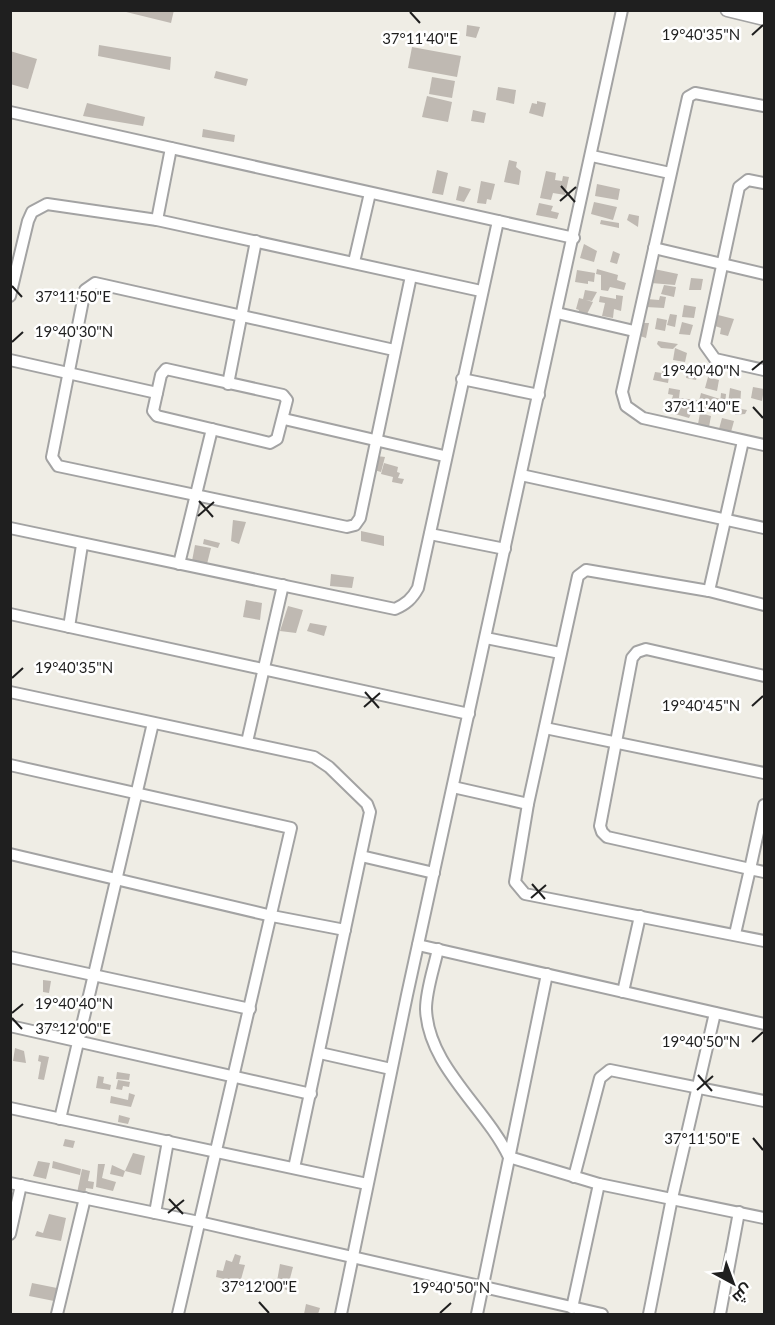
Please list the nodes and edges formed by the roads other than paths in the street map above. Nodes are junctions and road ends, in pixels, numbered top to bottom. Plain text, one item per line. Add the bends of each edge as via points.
1 (622, 10) edge
2 (728, 10) edge
3 (765, 18) edge
4 (765, 106) edge
5 (10, 112) edge
6 (171, 148) junction
7 (592, 156) junction
8 (670, 174) junction
9 (765, 183) edge
10 (370, 193) junction
11 (157, 220) junction
12 (498, 221) junction
13 (574, 238) junction
14 (256, 241) junction
15 (654, 248) junction
16 (354, 262) junction
17 (723, 264) junction
18 (765, 274) edge
19 (411, 276) junction
20 (12, 280) edge
21 (481, 291) junction
22 (10, 296) edge
23 (557, 313) junction
24 (242, 316) junction
25 (634, 331) junction
26 (394, 350) junction
27 (10, 360) edge
28 (765, 370) edge
29 (67, 373) junction
30 (462, 379) junction
31 (228, 384) junction
32 (157, 393) junction
33 (539, 394) junction
34 (284, 419) junction
35 (212, 429) junction
36 (377, 439) junction
37 (743, 441) junction
38 (765, 445) edge
39 (444, 456) junction
40 (522, 475) junction
41 (196, 496) junction
42 (724, 519) junction
43 (10, 528) edge
44 (765, 528) edge
45 (430, 534) junction
46 (82, 545) junction
47 (505, 549) junction
48 (179, 564) junction
49 (283, 585) junction
50 (709, 591) junction
51 (765, 604) edge
52 (10, 614) edge
53 (69, 627) junction
54 (486, 638) junction
55 (560, 653) junction
56 (265, 669) junction
57 (765, 676) edge
58 (10, 692) edge
59 (469, 714) junction
60 (153, 723) junction
61 (545, 728) junction
62 (615, 740) junction
63 (247, 742) junction
64 (10, 765) edge
65 (765, 772) edge
66 (453, 786) junction
67 (138, 792) junction
68 (528, 804) junction
69 (765, 805) edge
70 (10, 854) edge
71 (361, 856) junction
72 (750, 869) junction
73 (765, 872) edge
74 (434, 873) junction
75 (119, 878) junction
76 (272, 916) junction
77 (640, 916) junction
78 (345, 930) junction
79 (735, 934) junction
80 (765, 941) edge
81 (418, 945) junction
82 (438, 949) junction
83 (10, 957) edge
84 (547, 974) junction
85 (94, 977) junction
86 (623, 992) junction
87 (250, 1009) junction
88 (715, 1013) junction
89 (765, 1024) edge
90 (10, 1026) edge
91 (78, 1042) junction
92 (320, 1053) junction
93 (391, 1070) junction
94 (232, 1077) junction
95 (697, 1087) junction
96 (310, 1094) junction
97 (765, 1101) edge
98 (10, 1108) edge
99 (60, 1119) junction
100 (168, 1141) junction
101 (216, 1152) junction
102 (509, 1157) junction
103 (294, 1168) junction
104 (574, 1177) junction
105 (16, 1184) edge
106 (367, 1184) junction
107 (599, 1184) junction
108 (85, 1198) junction
109 (672, 1198) junction
110 (739, 1212) junction
111 (155, 1213) junction
112 (765, 1218) edge
113 (199, 1222) junction
114 (10, 1234) edge
115 (352, 1259) junction
116 (482, 1288) junction
117 (564, 1309) edge
118 (57, 1314) edge
119 (178, 1314) edge
120 (341, 1314) edge
121 (477, 1314) edge
122 (602, 1314) edge
123 (649, 1314) edge
124 (720, 1314) edge

1 - 7 street
2 - 3 street
4 - 8 street via 691,94
5 - 6 street
6 - 10 street
6 - 11 street
7 - 8 street
7 - 13 street
8 - 15 street
9 - 17 street via 748,180 740,187
10 - 12 street
10 - 16 street
11 - 14 street
11 - 20 street via 47,204 32,212
12 - 13 street
12 - 21 street
13 - 23 street
14 - 16 street
14 - 24 street
15 - 17 street
15 - 25 street
16 - 19 street
17 - 18 street
17 - 28 street via 705,345 715,359
19 - 21 street
19 - 26 street
20 - 22 street
21 - 30 street
23 - 25 street
23 - 33 street
24 - 26 street
24 - 29 street via 94,283 85,291
24 - 31 street
25 - 37 street via 622,392 626,406 643,418
26 - 36 street
27 - 29 street
29 - 32 street
29 - 41 street via 52,457 58,466
30 - 33 street
30 - 39 street
31 - 32 street via 166,369
31 - 34 street via 283,395 287,400
32 - 35 street via 154,414
33 - 40 street
34 - 35 street via 277,439 270,443
34 - 36 street
35 - 41 street
36 - 39 street
36 - 41 street via 360,518 355,525 347,527
37 - 38 street
37 - 42 street
39 - 45 street
40 - 42 street
40 - 47 street
41 - 48 street
42 - 44 street
42 - 50 street
43 - 46 street
45 - 47 street
45 - 49 street via 418,588 412,598 395,609
46 - 48 street
46 - 53 street
47 - 54 street
48 - 49 street
49 - 56 street
50 - 51 street
50 - 55 street via 586,570 578,576
52 - 53 street
53 - 56 street
54 - 55 street
54 - 59 street
55 - 61 street
56 - 59 street
56 - 63 street
57 - 62 street via 646,649 637,652 632,658
58 - 60 street
59 - 66 street
60 - 63 street
60 - 67 street
61 - 62 street
61 - 68 street
62 - 65 street
62 - 72 street via 600,826 607,837
63 - 71 street via 314,757 363,798 370,812
64 - 67 street
66 - 68 street
66 - 74 street
67 - 75 street
67 - 76 street via 291,828
68 - 77 street via 515,882 521,892
69 - 72 street
70 - 75 street
71 - 74 street
71 - 78 street
72 - 73 street
72 - 79 street
74 - 81 street
75 - 76 street
75 - 85 street
76 - 78 street
76 - 87 street
77 - 79 street
77 - 86 street
78 - 92 street
79 - 80 street
81 - 82 street
81 - 93 street
82 - 84 street
82 - 102 street via 426,1006 429,1030 437,1051 489,1122
83 - 85 street
84 - 86 street
84 - 102 street
85 - 87 street
85 - 91 street
86 - 88 street
87 - 94 street
88 - 89 street
88 - 95 street
90 - 91 street
91 - 94 street
91 - 99 street
92 - 93 street
92 - 96 street
93 - 106 street
94 - 96 street
94 - 101 street
95 - 97 street
95 - 104 street via 605,1072 600,1078
95 - 109 street
96 - 103 street
98 - 99 street
99 - 100 street
100 - 101 street
100 - 111 street
101 - 103 street
101 - 113 street
102 - 104 street
102 - 116 street
103 - 106 street
104 - 107 street
105 - 108 street
105 - 114 street
106 - 115 street
107 - 109 street
107 - 117 street
108 - 111 street
108 - 118 street
109 - 110 street
109 - 123 street
110 - 112 street
110 - 124 street
111 - 113 street
113 - 115 street
113 - 119 street
115 - 116 street
115 - 120 street
116 - 117 street
116 - 121 street
117 - 122 street

